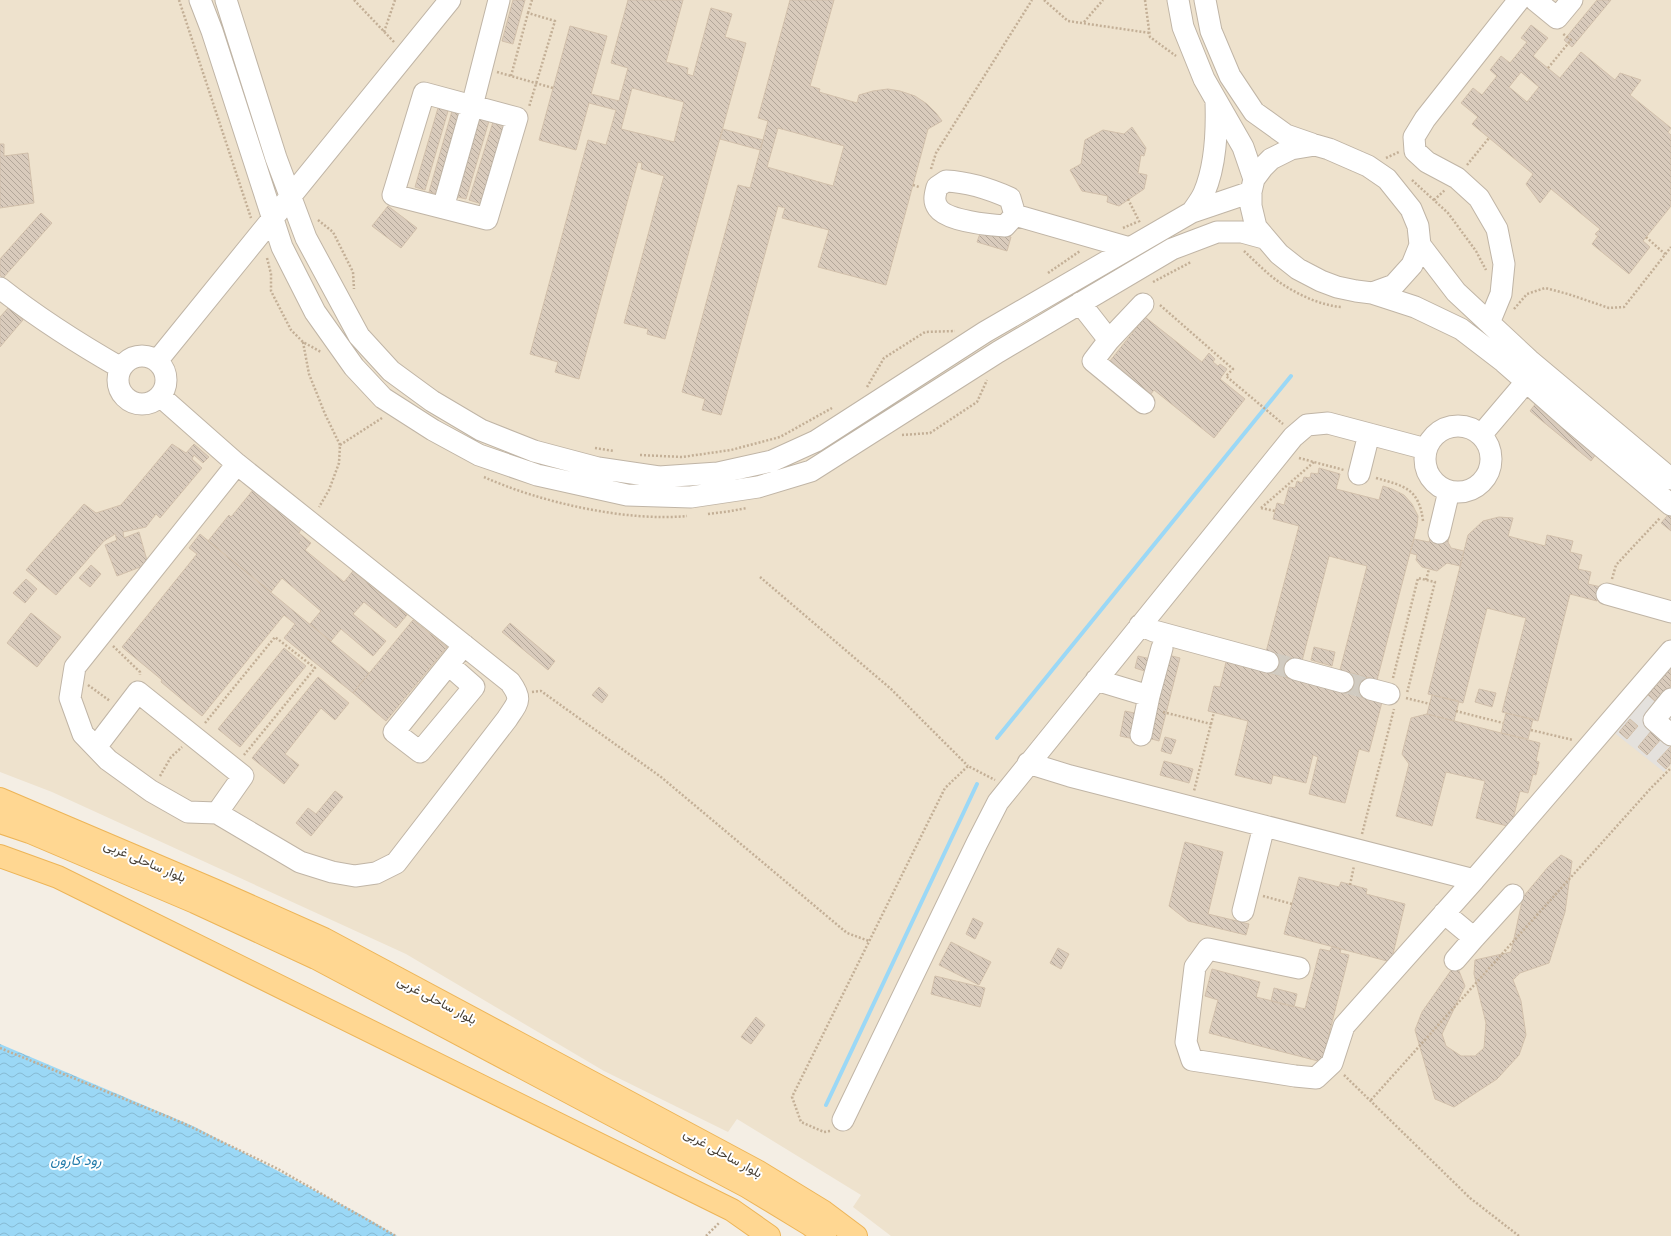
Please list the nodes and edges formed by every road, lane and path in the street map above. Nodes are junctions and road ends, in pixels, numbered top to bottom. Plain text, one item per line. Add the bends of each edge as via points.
1 (200, 0) edge
2 (226, 0) edge
3 (354, 0) edge
4 (395, 0) edge
5 (450, 0) edge
6 (499, 0) edge
7 (532, 0) edge
8 (1032, 0) edge
9 (1044, 0) edge
10 (1103, 0) edge
11 (1145, 0) edge
12 (1178, 0) edge
13 (1205, 0) edge
14 (1518, 0) edge
15 (1535, 0) edge
16 (1572, 0) edge
17 (528, 13) junction
18 (1084, 23) junction
19 (384, 32) junction
20 (1150, 33) junction
21 (1571, 40) dead end
22 (406, 54) junction
23 (1182, 60) dead end
24 (481, 68) junction
25 (1548, 68) dead end
26 (511, 76) junction
27 (536, 83) junction
28 (553, 88) dead end
29 (1216, 99) junction
30 (472, 106) junction
31 (527, 112) dead end
32 (1315, 145) junction
33 (1252, 185) junction
34 (936, 192) junction
35 (291, 196) junction
36 (443, 208) junction
37 (1192, 212) junction
38 (1015, 215) junction
39 (272, 218) junction
40 (317, 218) dead end
41 (1146, 219) dead end
42 (1646, 237) dead end
43 (1264, 238) junction
44 (1099, 239) junction
45 (1420, 245) junction
46 (1671, 247) edge
47 (1130, 248) junction
48 (1243, 250) dead end
49 (1665, 254) junction
50 (1192, 261) dead end
51 (1048, 274) dead end
52 (0, 288) edge
53 (1372, 293) junction
54 (354, 294) dead end
55 (1146, 294) junction
56 (1080, 303) junction
57 (1347, 308) dead end
58 (1019, 312) junction
59 (1510, 314) dead end
60 (1489, 323) junction
61 (959, 330) dead end
62 (985, 332) junction
63 (1031, 332) junction
64 (1109, 340) junction
65 (303, 342) dead end
66 (998, 352) junction
67 (157, 361) junction
68 (121, 368) junction
69 (989, 376) dead end
70 (1526, 382) junction
71 (865, 390) dead end
72 (160, 396) junction
73 (1144, 403) dead end
74 (838, 405) dead end
75 (1268, 411) dead end
76 (382, 418) dead end
77 (388, 422) dead end
78 (1369, 434) junction
79 (1481, 435) junction
80 (897, 437) dead end
81 (594, 448) dead end
82 (1426, 449) junction
83 (621, 453) dead end
84 (635, 455) dead end
85 (1315, 462) dead end
86 (237, 464) junction
87 (1359, 474) dead end
88 (482, 476) dead end
89 (1671, 479) edge
90 (1449, 491) junction
91 (752, 506) dead end
92 (1261, 508) dead end
93 (1666, 510) edge
94 (707, 514) dead end
95 (691, 515) dead end
96 (310, 523) junction
97 (1439, 533) dead end
98 (1429, 569) dead end
99 (760, 577) dead end
100 (1426, 580) dead end
101 (1607, 594) joint
102 (1671, 612) edge
103 (1140, 625) junction
104 (101, 635) junction
105 (464, 645) junction
106 (1162, 648) dead end
107 (1671, 651) edge
108 (1268, 662) tunnel mouth
109 (448, 664) dead end
110 (1295, 669) tunnel mouth
111 (74, 675) junction
112 (1096, 680) junction
113 (1343, 682) tunnel mouth
114 (138, 692) junction
115 (518, 692) junction
116 (1388, 693) dead end
117 (1671, 699) edge
118 (1148, 702) junction
119 (1430, 704) dead end
120 (123, 711) junction
121 (1456, 711) dead end
122 (1214, 712) dead end
123 (1503, 723) dead end
124 (1211, 724) junction
125 (1531, 730) dead end
126 (1141, 735) dead end
127 (1671, 735) edge
128 (194, 737) junction
129 (96, 747) junction
130 (1588, 747) junction
131 (1028, 763) junction
132 (968, 766) junction
133 (234, 768) junction
134 (1671, 768) edge
135 (1009, 788) junction
136 (152, 792) junction
137 (0, 799) edge
138 (1190, 807) junction
139 (217, 814) junction
140 (0, 822) edge
141 (1264, 826) junction
142 (0, 856) edge
143 (1474, 880) junction
144 (1513, 895) dead end
145 (1245, 902) joint
146 (1292, 904) dead end
147 (1444, 913) junction
148 (1474, 938) junction
149 (869, 942) junction
150 (1455, 960) dead end
151 (1299, 968) dead end
152 (0, 1048) edge
153 (1332, 1063) junction
154 (1371, 1100) junction
155 (843, 1120) joint
156 (396, 1236) edge
157 (769, 1236) edge
158 (825, 1236) edge
159 (856, 1236) edge
160 (1519, 1236) edge

1 - 39 lane
2 - 35 lane via 276,158
3 - 19 path
4 - 19 path
5 - 22 lane
6 - 24 lane
7 - 17 path
8 - 34 path via 936,153 926,189
9 - 18 path via 1068,21
10 - 18 path
11 - 20 path
12 - 29 lane via 1183,27 1204,79
13 - 32 lane via 1211,30 1230,76 1254,112 1286,135
14 - 60 lane via 1425,119 1414,137 1415,151 1427,162 1457,178 1479,198 1497,229 1504,264 1501,294
15 - 16 lane via 1557,18
17 - 26 path
17 - 27 path via 555,21
18 - 20 path
19 - 22 path
20 - 23 path via 1150,37
21 - 25 path
22 - 35 lane
24 - 26 path
24 - 30 lane
26 - 27 path
27 - 28 path
27 - 31 path
29 - 33 lane via 1243,147
29 - 37 lane via 1217,128 1211,174 1204,195
30 - 36 lane
30 - 36 lane via 517,118 487,219
30 - 36 lane via 424,93 393,195
32 - 33 lane via 1281,153 1263,167
32 - 45 lane via 1368,166 1386,179 1411,209 1418,226
33 - 37 lane
33 - 43 lane via 1251,206 1256,227
34 - 38 lane via 937,187 946,181 992,190 1010,198
34 - 38 lane via 934,198 939,209 946,215 988,225 1005,226
35 - 39 lane
35 - 62 lane via 306,238 359,336 391,371 432,401 482,430 534,451 598,468 659,476 718,473 772,461 816,441
37 - 47 lane
38 - 44 lane
39 - 66 lane via 282,247 315,312 354,367 384,398 433,430 479,455 537,475 627,495 691,497 758,487 811,471
39 - 67 lane
40 - 54 path via 333,232 353,272
41 - 44 path
42 - 49 path
43 - 53 lane via 1298,269 1321,281 1337,287
43 - 56 lane via 1242,232 1217,232 1172,249
44 - 47 lane
44 - 51 path
45 - 53 lane via 1412,265 1394,285
45 - 60 lane via 1456,292
46 - 49 path
47 - 58 lane
48 - 57 path via 1278,281 1306,297
49 - 59 path via 1624,307 1609,308 1545,288 1527,294
50 - 55 path
52 - 68 lane via 80,345
53 - 70 lane via 1415,307 1461,330
55 - 64 lane
55 - 75 path via 1232,369 1226,376
56 - 63 lane
56 - 64 lane
58 - 62 lane
58 - 63 lane
60 - 89 lane via 1528,360
61 - 71 path via 925,332 884,358
62 - 66 lane
63 - 66 lane
64 - 73 lane via 1093,361
65 - 96 path via 309,374 340,445 339,463 330,490
67 - 68 lane via 143,355 132,357
67 - 72 lane via 162,365 166,375 166,386
68 - 72 lane via 118,373 118,384 122,394 130,401 141,404 152,402
69 - 80 path via 977,402 930,433 903,434
70 - 79 lane
70 - 93 lane
72 - 86 lane
74 - 84 path via 780,437 732,450 682,457
76 - 77 path
78 - 82 lane
78 - 87 lane
78 - 103 lane via 1328,423 1307,425 1295,434
79 - 82 lane via 1464,426 1448,427 1434,435
79 - 90 lane via 1488,445 1491,461 1487,477 1475,488 1460,493
81 - 83 path
82 - 90 lane via 1425,465 1432,480
85 - 92 path
86 - 96 lane
86 - 104 lane
88 - 95 path via 552,500 590,508 641,516
90 - 97 lane
91 - 94 path
93 - 101 path via 1616,565
96 - 105 lane
98 - 100 path
99 - 132 path via 891,689
101 - 102 lane
103 - 108 lane
103 - 112 lane
104 - 111 lane via 75,667
104 - 114 path via 140,672
105 - 109 lane
105 - 115 lane via 510,682
106 - 118 lane
107 - 130 lane
110 - 113 lane
111 - 120 path
111 - 129 lane via 70,698 83,734
112 - 118 lane
112 - 131 lane
114 - 120 lane
114 - 128 lane
115 - 139 lane via 518,702 507,719 396,863 376,873 355,876 300,862
115 - 149 path via 541,691 661,777 848,933
116 - 119 path
117 - 127 lane via 1654,720
118 - 124 path
118 - 126 lane
120 - 129 lane
121 - 123 path
122 - 124 path
124 - 138 path
125 - 130 path via 1577,741
128 - 133 lane
128 - 133 path via 275,637 315,668
128 - 136 path via 171,757
129 - 136 lane via 108,760
130 - 143 lane
131 - 135 lane
131 - 138 lane
132 - 135 path
132 - 149 path via 945,788
133 - 139 lane via 243,776
134 - 154 path
135 - 155 lane via 998,802 977,843
136 - 139 lane via 188,812
137 - 159 main road, بلوار ساحلی غربی via 324,939 757,1171 824,1212
138 - 141 lane
140 - 158 main road, بلوار ساحلی غربی via 38,835 195,902 316,958 748,1187
141 - 143 lane
141 - 145 lane
142 - 157 main road via 58,877 108,901 732,1210
143 - 147 lane
144 - 148 lane
145 - 146 path
147 - 148 lane
147 - 153 lane via 1344,1026
148 - 150 lane
149 - 155 path via 792,1097 801,1122 824,1132 836,1130
151 - 153 lane via 1208,949 1195,967 1186,1042 1192,1060 1316,1078
152 - 156 path via 183,1123 276,1168
153 - 154 path
154 - 160 path via 1470,1198

